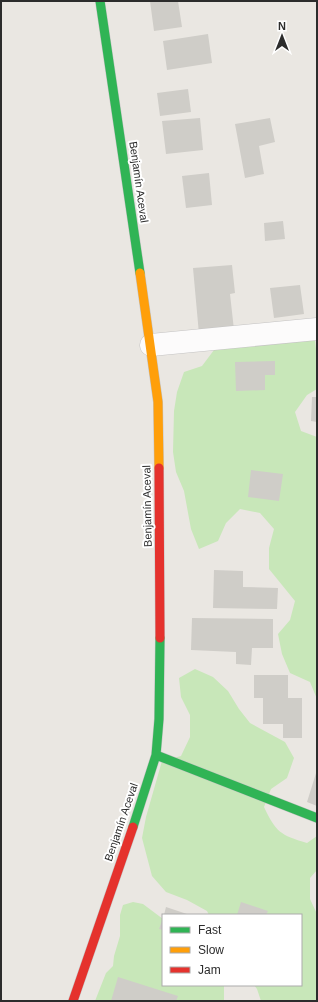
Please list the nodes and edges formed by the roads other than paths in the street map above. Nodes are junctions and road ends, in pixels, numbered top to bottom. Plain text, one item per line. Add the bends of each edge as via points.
1 (100, 1) edge
2 (317, 329) edge
3 (151, 344) junction
4 (156, 755) junction
5 (317, 818) edge
6 (73, 1001) edge

1 - 3 street, Benjamín Aceval
2 - 3 street
3 - 4 street, Benjamín Aceval via 158,402 160,578 159,719
4 - 5 street
4 - 6 street, Benjamín Aceval

